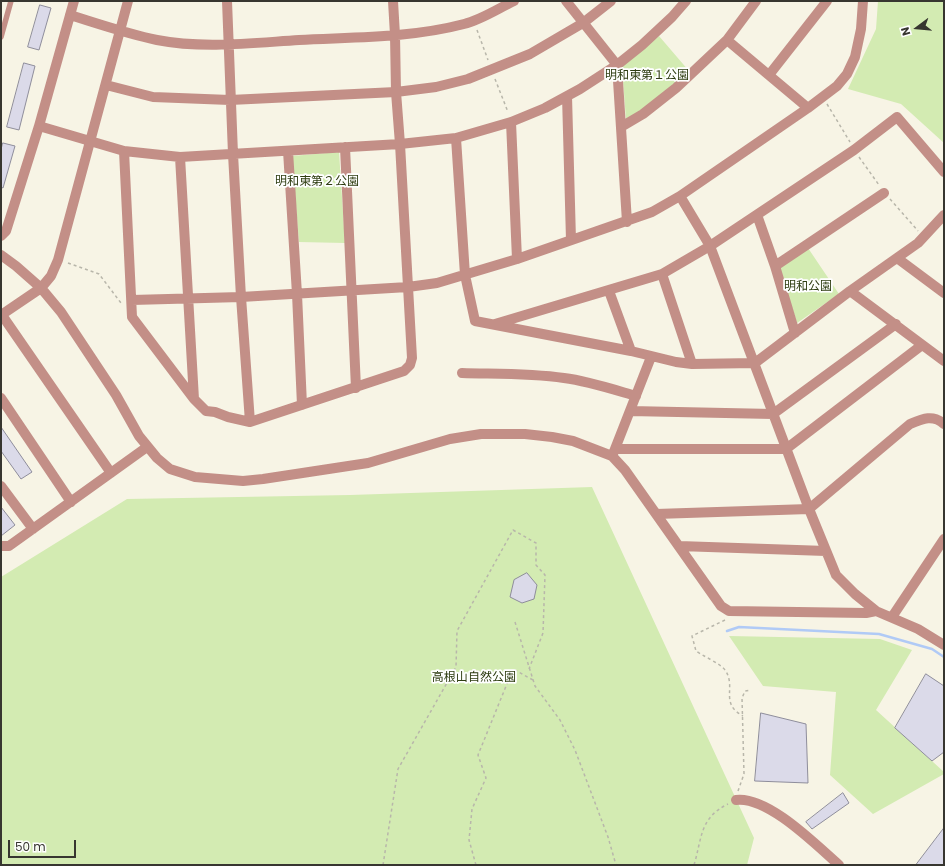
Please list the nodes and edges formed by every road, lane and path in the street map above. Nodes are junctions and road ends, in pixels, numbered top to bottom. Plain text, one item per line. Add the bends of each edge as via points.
1 (11, 1) edge
2 (74, 1) edge
3 (128, 1) edge
4 (227, 1) edge
5 (393, 1) edge
6 (514, 1) edge
7 (566, 1) edge
8 (611, 1) edge
9 (686, 1) edge
10 (756, 1) edge
11 (827, 1) edge
12 (863, 1) edge
13 (70, 15) junction
14 (583, 23) junction
15 (120, 31) junction
16 (396, 35) junction
17 (1, 37) edge
18 (727, 40) junction
19 (230, 44) junction
20 (617, 65) junction
21 (769, 75) junction
22 (106, 85) junction
23 (396, 92) junction
24 (567, 96) junction
25 (823, 97) junction
26 (230, 100) junction
27 (808, 108) junction
28 (511, 122) junction
29 (39, 126) junction
30 (621, 127) junction
31 (456, 138) junction
32 (91, 140) junction
33 (400, 144) junction
34 (345, 147) junction
35 (854, 150) junction
36 (124, 151) junction
37 (288, 152) junction
38 (233, 154) junction
39 (180, 157) junction
40 (944, 172) edge
41 (884, 193) junction
42 (680, 196) junction
43 (757, 215) junction
44 (943, 218) edge
45 (627, 222) junction
46 (1, 236) edge
47 (924, 237) junction
48 (571, 240) junction
49 (710, 246) junction
50 (1, 255) edge
51 (517, 258) junction
52 (897, 258) junction
53 (58, 260) junction
54 (775, 266) junction
55 (662, 274) junction
56 (465, 275) junction
57 (408, 287) junction
58 (41, 288) junction
59 (609, 290) junction
60 (352, 291) junction
61 (850, 291) junction
62 (944, 293) edge
63 (297, 294) junction
64 (241, 297) junction
65 (189, 298) junction
66 (128, 302) junction
67 (2, 315) edge
68 (493, 324) junction
69 (896, 324) junction
70 (795, 333) junction
71 (922, 345) junction
72 (631, 351) junction
73 (651, 357) junction
74 (944, 360) edge
75 (754, 363) junction
76 (692, 364) junction
77 (462, 373) dead end
78 (356, 388) junction
79 (636, 396) junction
80 (1, 398) edge
81 (194, 399) junction
82 (302, 405) junction
83 (630, 411) junction
84 (773, 414) junction
85 (250, 422) junction
86 (944, 424) edge
87 (147, 448) junction
88 (786, 449) junction
89 (614, 453) junction
90 (111, 473) junction
91 (1, 486) edge
92 (71, 502) junction
93 (809, 509) junction
94 (656, 514) junction
95 (33, 529) junction
96 (944, 539) edge
97 (1, 546) edge
98 (679, 546) junction
99 (826, 551) junction
100 (729, 611) junction
101 (876, 611) junction
102 (892, 617) junction
103 (515, 622) dead end
104 (944, 645) edge
105 (529, 669) junction
106 (533, 680) junction
107 (751, 690) dead end
108 (743, 716) junction
109 (736, 800) junction
110 (383, 865) edge
111 (476, 865) edge
112 (616, 865) edge
113 (694, 865) edge
114 (839, 865) edge

1 - 17 lane
2 - 13 street
3 - 15 street
4 - 19 street
5 - 16 street
6 - 16 street via 467,23
7 - 14 street
8 - 14 street
9 - 20 street via 672,17
10 - 18 street
11 - 21 street
12 - 25 street via 855,57 847,74
13 - 15 street
13 - 29 street
14 - 20 street
14 - 23 street via 530,54 468,78 436,87
15 - 19 street via 195,45
15 - 22 street
16 - 19 street
16 - 23 street
18 - 21 street
18 - 30 street via 676,88 643,114
19 - 26 street
20 - 24 street
20 - 30 street
21 - 27 street
22 - 26 street via 153,97
22 - 32 street
23 - 26 street
23 - 33 street
24 - 28 street
24 - 48 street
25 - 27 street
25 - 35 path
26 - 38 street
27 - 42 street
28 - 31 street
28 - 51 street
29 - 32 street
29 - 46 street via 6,231
30 - 45 street
31 - 33 street
31 - 56 street
32 - 36 street
32 - 53 street
33 - 34 street
33 - 57 street
34 - 37 street
34 - 60 street
35 - 40 street via 897,117
35 - 41 path
35 - 43 street
36 - 39 street
36 - 66 street
37 - 38 street
37 - 63 street
38 - 39 street
38 - 64 street
39 - 65 street
41 - 47 path
41 - 54 street
42 - 45 street via 652,212
42 - 49 street
43 - 49 street
43 - 54 street
44 - 47 street
45 - 48 street
47 - 52 street
48 - 51 street
49 - 55 street
49 - 75 street
50 - 58 street
51 - 56 street
52 - 61 street
52 - 62 street
53 - 58 street via 51,276
53 - 66 path via 99,274
54 - 70 street
55 - 59 street
55 - 76 street
56 - 57 street via 437,283
56 - 68 street via 475,321
57 - 60 street
57 - 78 street via 412,358 410,366 404,371
58 - 67 street
58 - 87 street via 61,312 116,395
59 - 68 street
59 - 72 street
60 - 63 street
60 - 78 street
61 - 69 street
61 - 70 street
63 - 64 street
63 - 82 street
64 - 65 street
64 - 85 street
65 - 66 street
65 - 81 street
66 - 81 street via 132,317
67 - 90 street
68 - 72 street
69 - 71 street
69 - 84 street
70 - 75 street
71 - 74 street
71 - 88 street
72 - 73 street
73 - 76 street
73 - 79 street
75 - 76 street
75 - 84 street
77 - 79 street via 566,378
78 - 82 street
79 - 83 street
80 - 92 street
81 - 85 street via 206,411
82 - 85 street
83 - 84 street
83 - 89 street
84 - 88 street
86 - 93 street via 933,417 910,424
87 - 89 street via 170,469 195,477 243,481 286,477 368,463 450,439 481,434 552,437
87 - 90 street
88 - 89 street
88 - 93 street
89 - 94 street
90 - 92 street
91 - 95 street
92 - 95 street
93 - 94 street
93 - 99 street
94 - 98 street
95 - 97 street via 9,546
96 - 102 street
98 - 99 street
98 - 100 street via 721,606
99 - 101 street via 836,575
100 - 101 street
100 - 108 path via 727,619 692,636 696,651 724,668 730,679 730,702 735,712
101 - 102 street
102 - 104 street
103 - 105 path
105 - 106 path
105 - 110 path via 543,633 545,575 536,565 536,543 513,530 457,632 456,667 398,769
106 - 111 path via 513,669 478,755 486,778 472,809 469,840
106 - 112 path via 560,720 575,750
107 - 108 path via 745,691 742,698
108 - 109 path via 744,774
109 - 113 path via 718,809 706,824
109 - 114 street via 742,799 765,807 786,820

